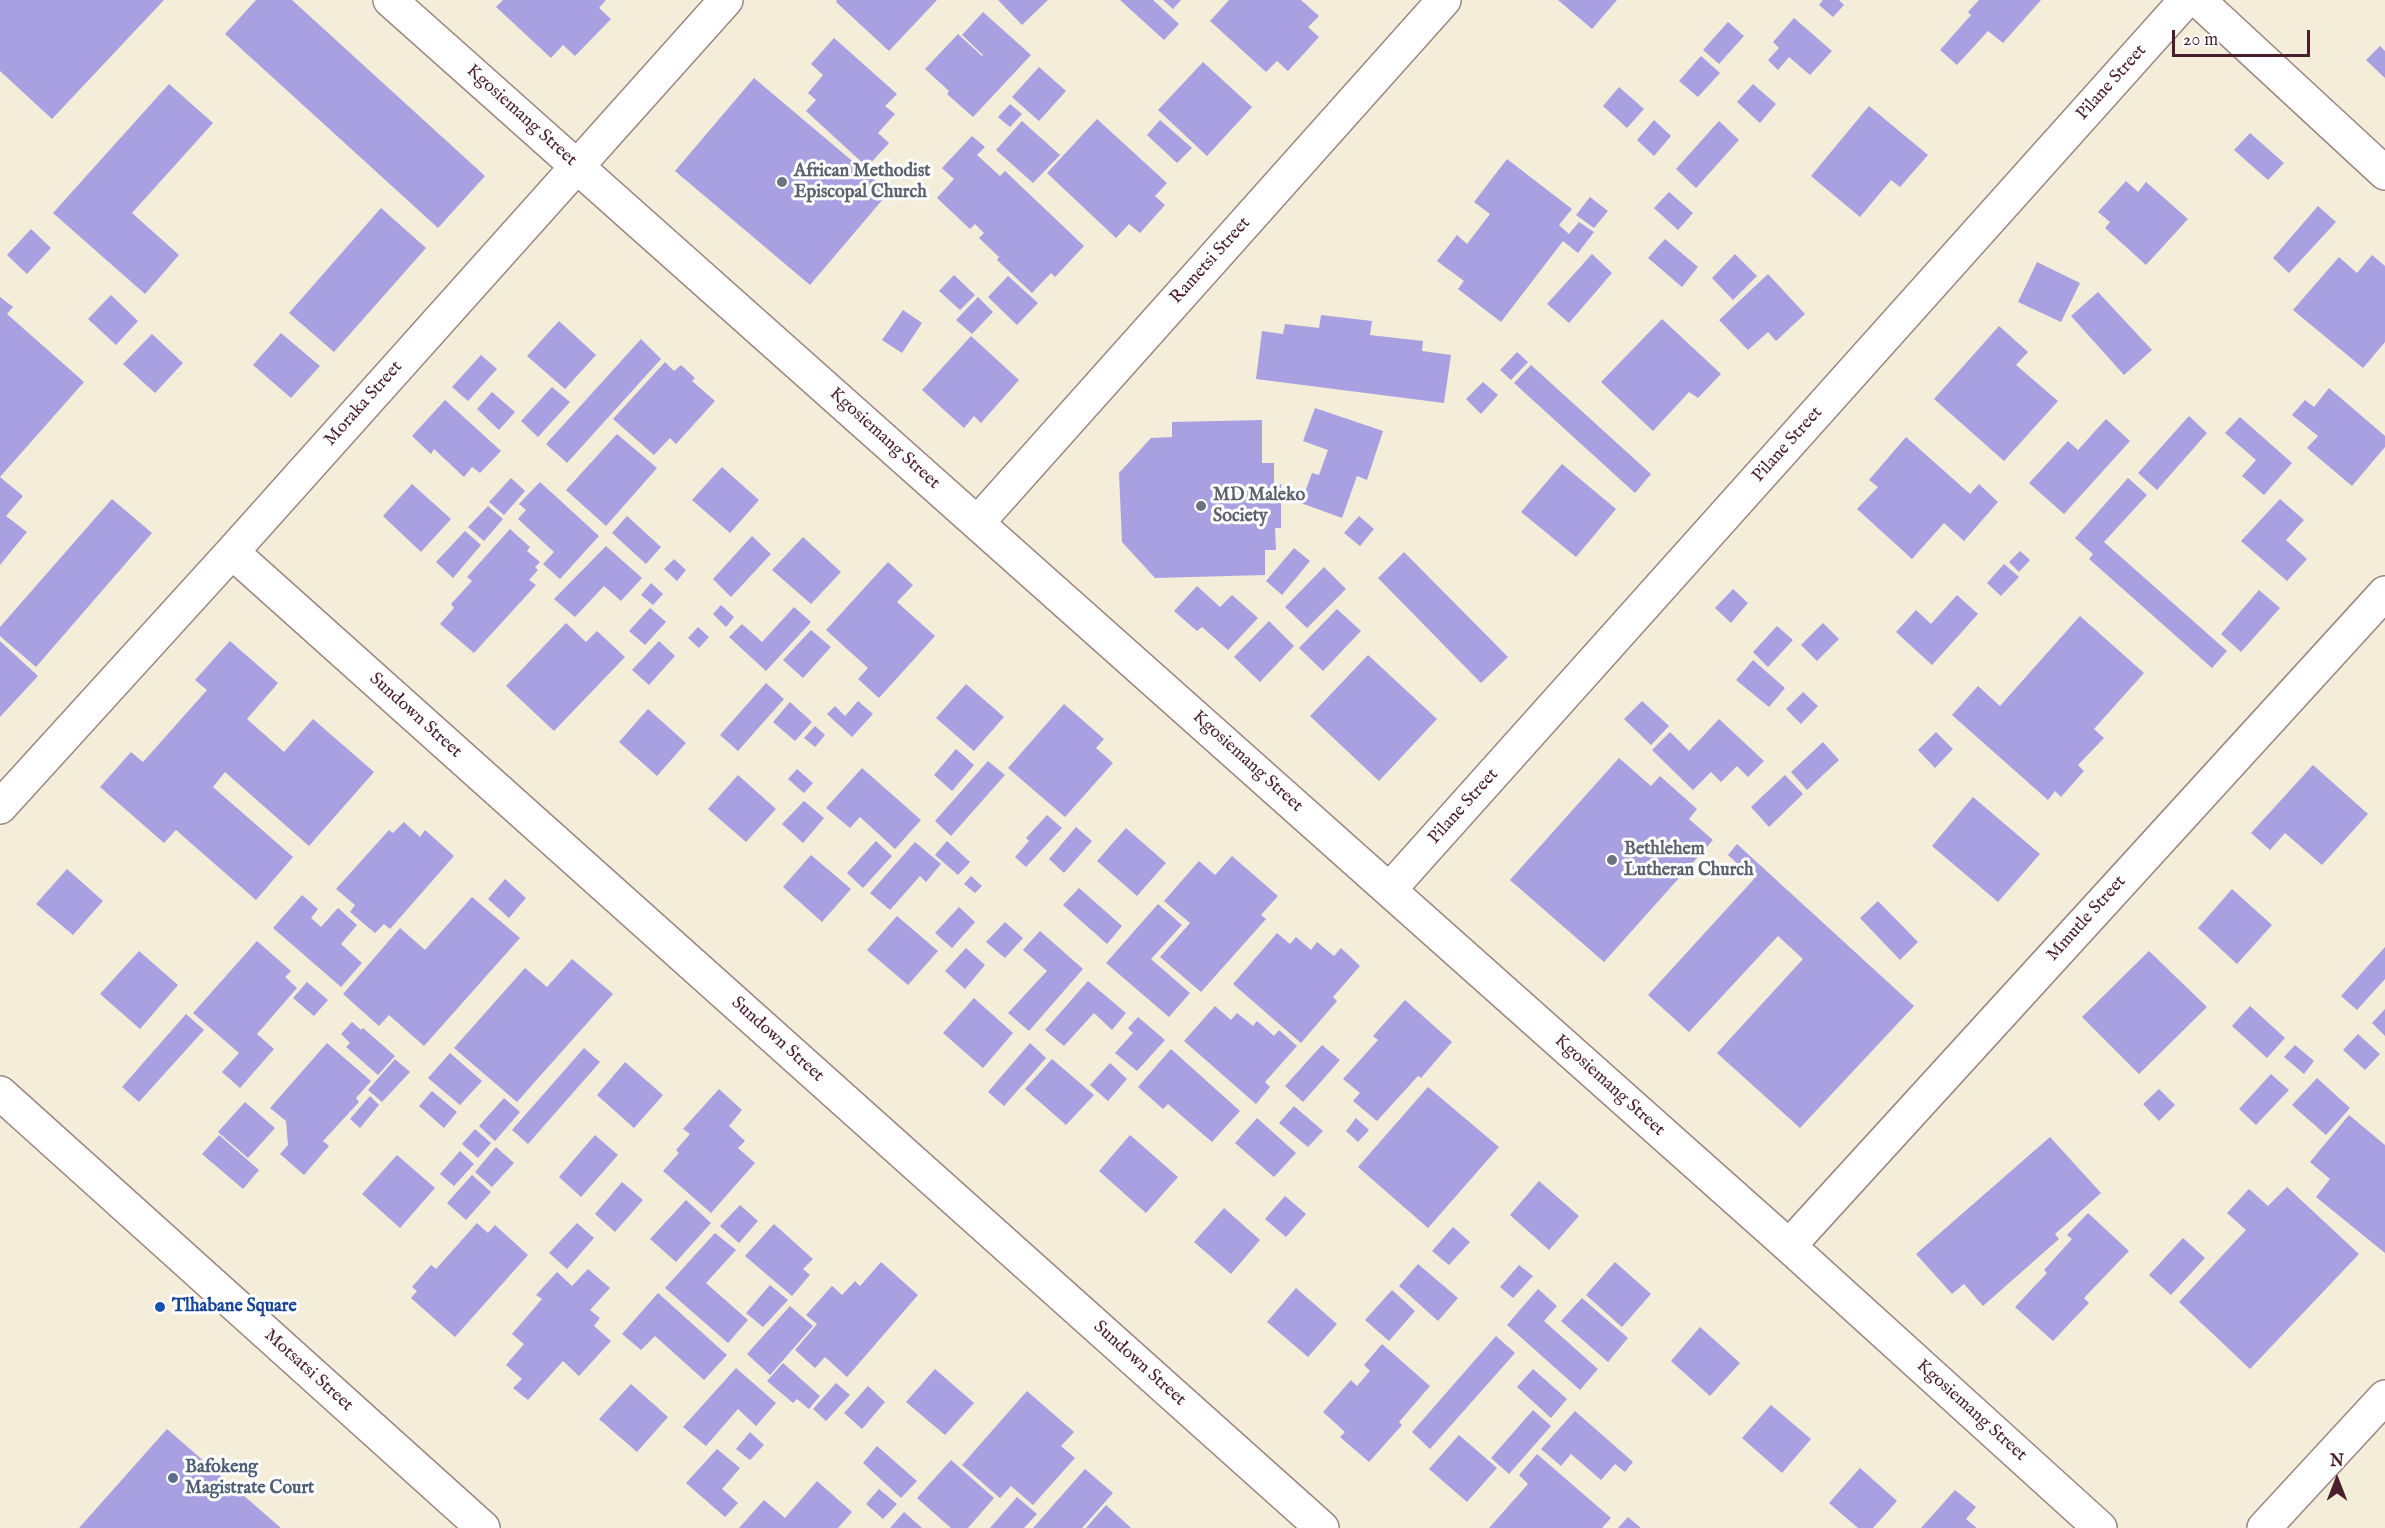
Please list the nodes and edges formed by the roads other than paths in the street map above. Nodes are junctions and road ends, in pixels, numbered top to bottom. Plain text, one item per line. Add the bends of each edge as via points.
1 (390, 0) edge
2 (726, 0) edge
3 (1444, 0) edge
4 (2186, 0) edge
5 (2198, 0) edge
6 (577, 166) junction
7 (2385, 173) edge
8 (978, 522) junction
9 (232, 552) junction
10 (2385, 593) edge
11 (0, 807) edge
12 (1390, 889) junction
13 (0, 1093) edge
14 (1789, 1246) junction
15 (2385, 1397) edge
16 (483, 1528) edge
17 (1322, 1528) edge
18 (2100, 1528) edge
19 (2264, 1528) edge

1 - 6 street, Kgosiemang Street
2 - 6 street, Moraka Street
3 - 8 street, Rametsi Street
4 - 12 street, Pilane Street
5 - 7 street
6 - 8 street, Kgosiemang Street
6 - 9 street, Moraka Street
8 - 12 street, Kgosiemang Street
9 - 11 street, Moraka Street
9 - 17 street, Sundown Street
10 - 14 street, Mmutle Street
12 - 14 street, Kgosiemang Street
13 - 16 street, Motsatsi Street
14 - 18 street, Kgosiemang Street
15 - 19 street

